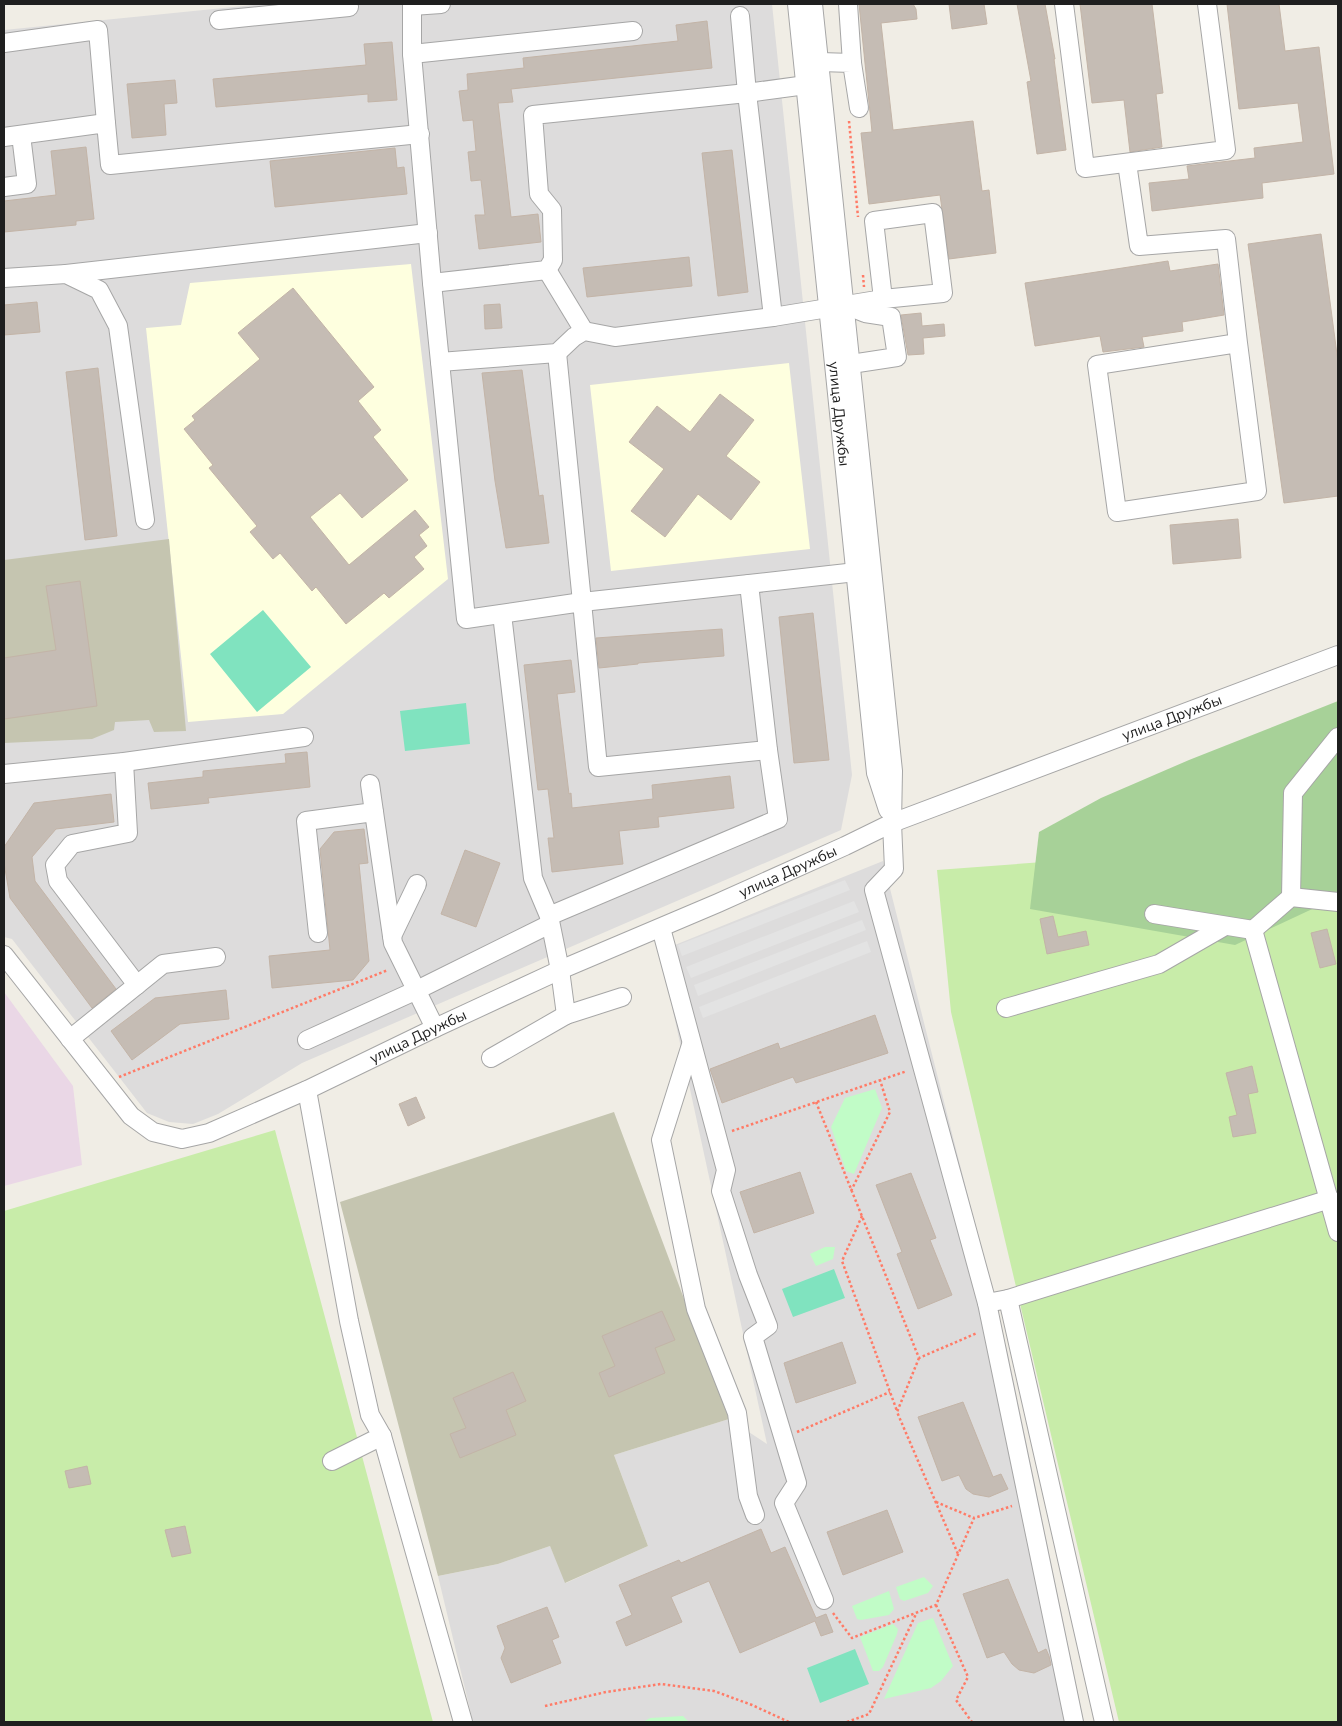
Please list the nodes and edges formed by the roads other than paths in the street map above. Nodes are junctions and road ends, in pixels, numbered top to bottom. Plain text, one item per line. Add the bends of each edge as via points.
1 (348, 4) edge
2 (441, 4) edge
3 (797, 4) edge
4 (813, 4) edge
5 (848, 4) edge
6 (1064, 4) edge
7 (1207, 4) edge
8 (412, 5) edge
9 (740, 16) dead end
10 (219, 20) dead end
11 (633, 31) dead end
12 (4, 43) edge
13 (412, 54) junction
14 (820, 62) junction
15 (852, 63) junction
16 (806, 85) junction
17 (747, 94) junction
18 (859, 108) dead end
19 (106, 123) junction
20 (420, 134) junction
21 (12, 136) edge
22 (1127, 163) junction
23 (4, 186) edge
24 (428, 233) junction
25 (547, 270) junction
26 (66, 274) junction
27 (4, 278) edge
28 (432, 282) junction
29 (884, 299) junction
30 (837, 307) junction
31 (773, 317) junction
32 (584, 331) junction
33 (1238, 343) junction
34 (557, 353) junction
35 (440, 362) junction
36 (851, 364) junction
37 (145, 520) dead end
38 (856, 572) junction
39 (749, 584) junction
40 (582, 602) junction
41 (502, 614) junction
42 (1338, 655) edge
43 (304, 737) dead end
44 (1338, 737) edge
45 (768, 750) junction
46 (124, 762) junction
47 (4, 774) edge
48 (370, 784) dead end
49 (374, 812) junction
50 (892, 823) junction
51 (417, 884) dead end
52 (1291, 898) junction
53 (1338, 902) edge
54 (1154, 914) dead end
55 (550, 920) junction
56 (1225, 926) junction
57 (660, 928) junction
58 (1253, 930) junction
59 (318, 932) dead end
60 (392, 936) junction
61 (4, 954) edge
62 (216, 957) dead end
63 (560, 970) junction
64 (137, 985) junction
65 (417, 990) junction
66 (622, 997) dead end
67 (1006, 1008) dead end
68 (566, 1015) junction
69 (435, 1028) junction
70 (70, 1039) junction
71 (307, 1040) dead end
72 (691, 1044) junction
73 (490, 1058) dead end
74 (307, 1090) junction
75 (1334, 1209) edge
76 (1338, 1232) edge
77 (1008, 1299) junction
78 (987, 1304) junction
79 (382, 1436) junction
80 (332, 1461) dead end
81 (756, 1515) dead end
82 (824, 1600) road end
83 (463, 1722) edge
84 (1074, 1722) edge
85 (1104, 1722) edge

1 - 10 street via 349,7
2 - 8 street
3 - 16 street, улица Дружбы
4 - 14 street, улица Дружбы
5 - 15 street
6 - 22 street via 1085,168
7 - 22 street via 1226,150
8 - 13 street
9 - 17 street
11 - 13 street
12 - 19 street via 98,30
13 - 20 street
14 - 15 street
14 - 30 street, улица Дружбы
15 - 18 street
16 - 17 street
16 - 30 street, улица Дружбы
17 - 25 street via 534,116 538,194 552,210 553,260
17 - 31 street
19 - 20 street via 110,165
19 - 21 street
20 - 24 street
21 - 23 street via 27,184
22 - 33 street via 1139,246 1226,239
24 - 26 street
24 - 28 street
25 - 28 street
25 - 32 street
26 - 27 street
26 - 37 street via 99,290 118,326
28 - 35 street
29 - 29 street via 943,293 933,213 874,221
29 - 30 street
30 - 31 street
30 - 36 street, улица Дружбы
30 - 36 street via 891,317 896,357
30 - 38 street, улица Дружбы
31 - 32 street via 615,337
32 - 34 street
33 - 33 street via 1097,365 1117,512 1257,491
34 - 35 street
34 - 40 street
35 - 41 street via 466,619
36 - 50 street, улица Дружбы via 893,771
38 - 39 street
38 - 50 street, улица Дружбы via 876,773
39 - 40 street
39 - 45 street
40 - 41 street
40 - 45 street via 598,767
41 - 55 street via 533,878
42 - 50 street, улица Дружбы
43 - 46 street
44 - 52 street via 1293,793
45 - 55 street via 778,820
46 - 47 street
46 - 64 street via 128,833 72,844 55,865 58,881
48 - 49 street
49 - 59 street via 306,821
49 - 60 street
50 - 57 street, улица Дружбы
50 - 78 street via 894,869 874,890
51 - 60 street
52 - 53 street
52 - 58 street
54 - 56 street
55 - 63 street
55 - 65 street
56 - 58 street
56 - 67 street via 1159,964
57 - 63 street, улица Дружбы
57 - 72 street
58 - 75 street
60 - 65 street
61 - 70 street, улица Дружбы
62 - 64 street via 164,964
63 - 68 street
63 - 69 street, улица Дружбы
64 - 70 street
65 - 69 street
65 - 71 street
66 - 68 street
68 - 73 street
69 - 74 street, улица Дружбы
70 - 74 street, улица Дружбы via 131,1116 153,1132 182,1139 209,1134
72 - 81 street via 661,1140 696,1309 738,1413 748,1496
72 - 82 street via 726,1170 721,1191 768,1326 753,1337 797,1483 784,1503
74 - 79 street via 349,1321 370,1415
75 - 76 street
75 - 77 street
77 - 78 street
77 - 85 street
78 - 84 street
79 - 80 street
79 - 83 street

